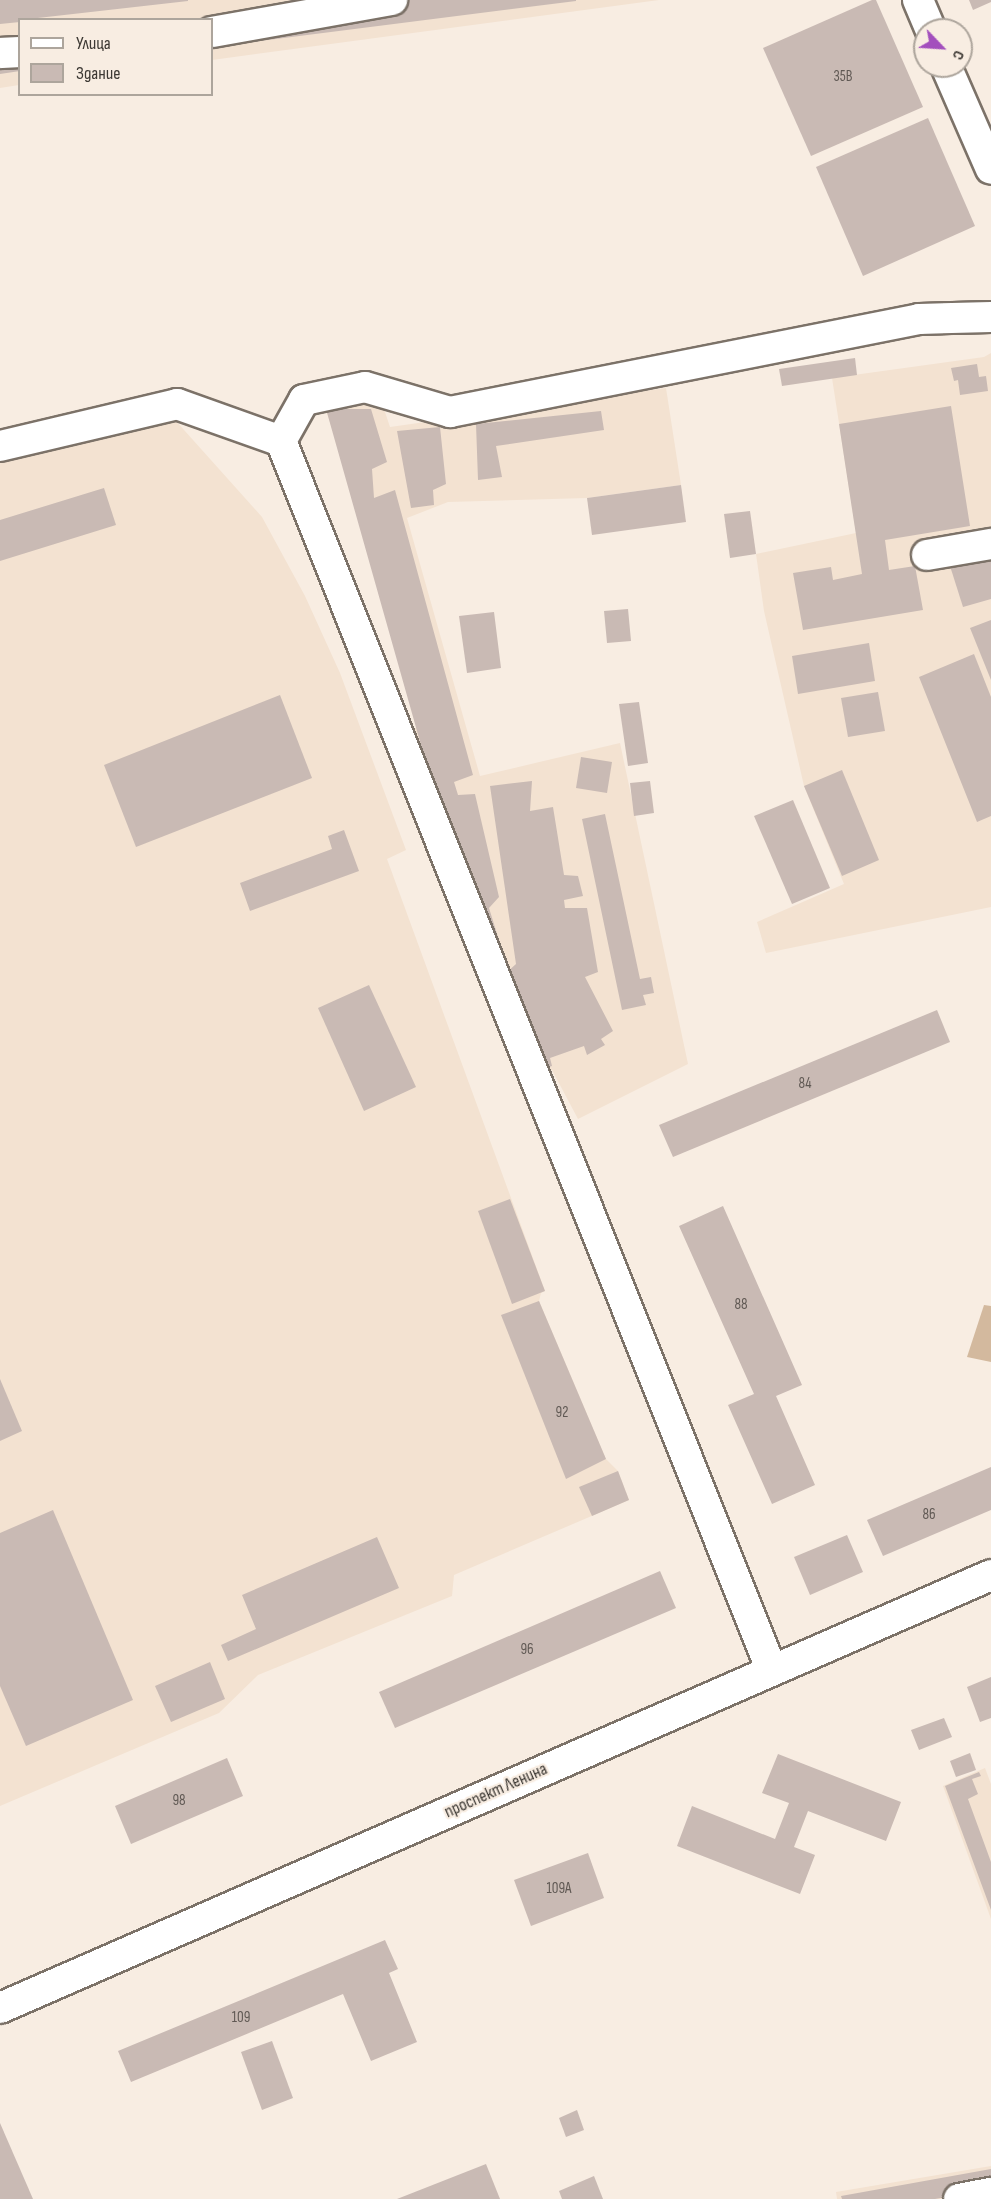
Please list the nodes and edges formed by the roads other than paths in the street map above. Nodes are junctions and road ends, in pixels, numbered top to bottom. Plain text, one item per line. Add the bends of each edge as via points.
1 (392, 0) edge
2 (918, 0) edge
3 (926, 18) edge
4 (213, 32) edge
5 (18, 51) edge
6 (0, 53) edge
7 (951, 78) edge
8 (991, 169) edge
9 (991, 316) edge
10 (281, 441) junction
11 (0, 446) edge
12 (991, 544) edge
13 (927, 555) dead end
14 (991, 1575) edge
15 (771, 1671) junction
16 (0, 2008) edge
17 (991, 2193) edge
18 (958, 2199) edge

1 - 4 street
2 - 3 street
5 - 6 street
7 - 8 street
9 - 10 street via 919,319 450,412 365,387 304,400
10 - 11 street via 177,404
10 - 15 street
12 - 13 street
14 - 15 street, проспект Ленина
15 - 16 street, проспект Ленина
17 - 18 street

